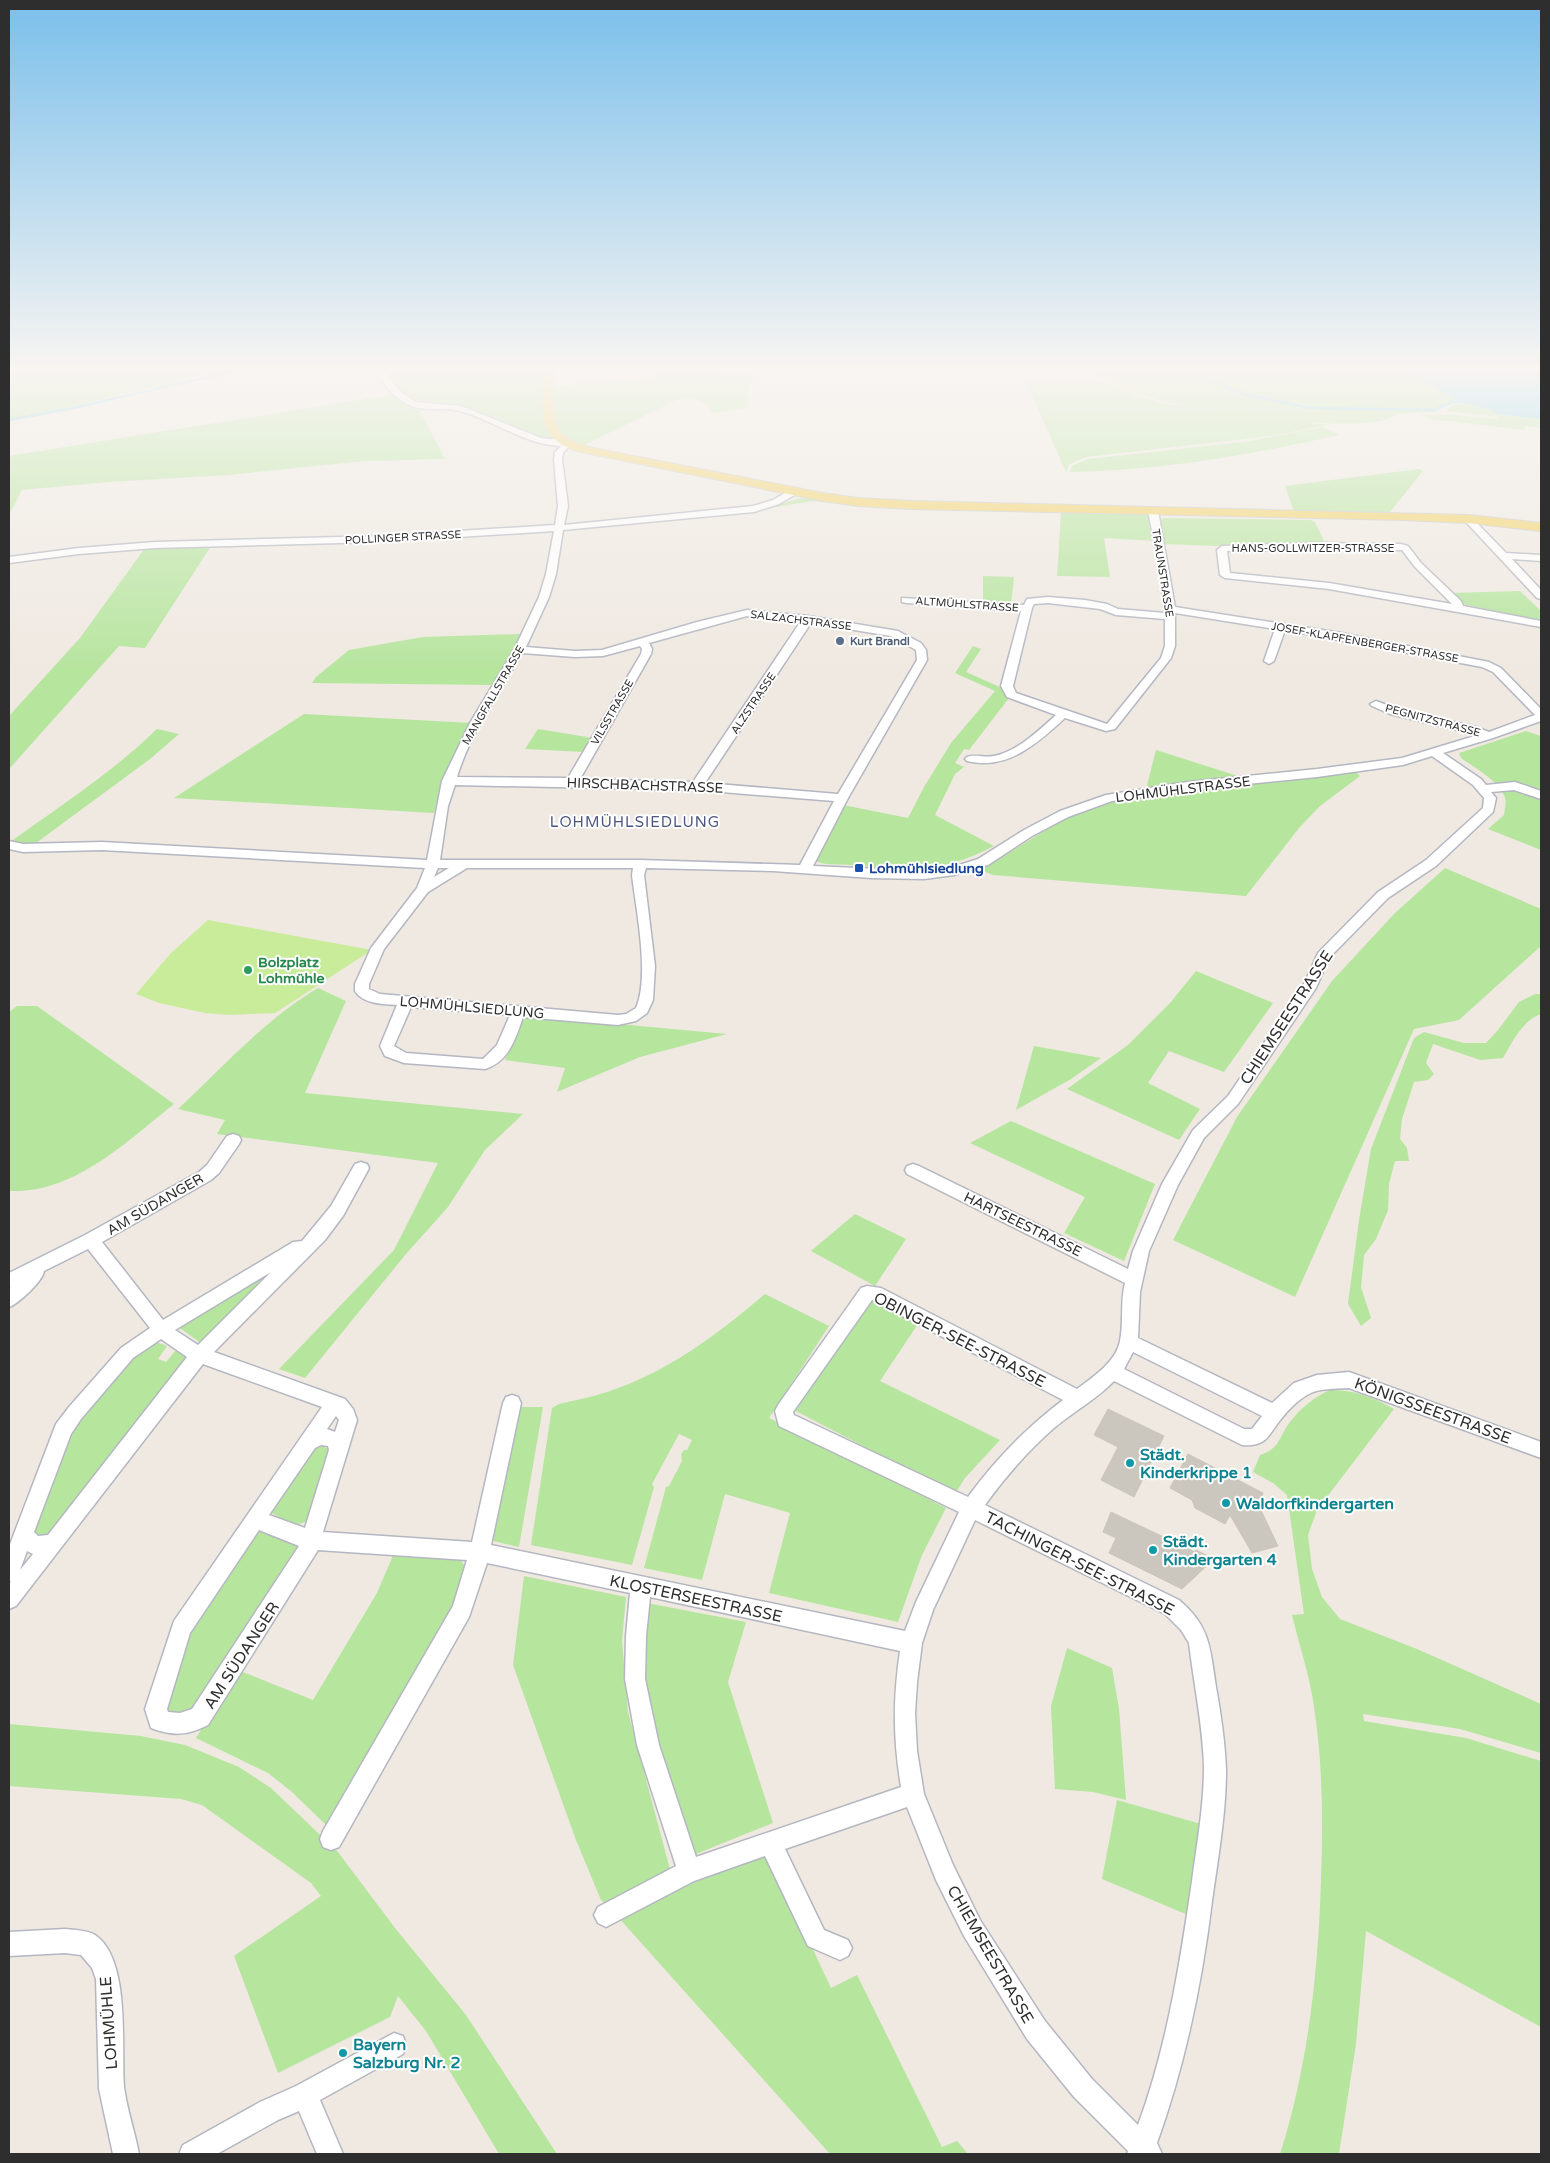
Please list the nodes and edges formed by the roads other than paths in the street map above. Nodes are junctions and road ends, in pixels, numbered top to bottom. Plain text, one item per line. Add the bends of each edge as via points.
1 (559, 469) edge
2 (680, 469) edge
3 (794, 492) junction
4 (1153, 511) junction
5 (1468, 519) junction
6 (1541, 527) edge
7 (559, 528) junction
8 (1501, 556) junction
9 (1541, 558) edge
10 (9, 560) edge
11 (1541, 596) edge
12 (906, 600) dead end
13 (1027, 608) junction
14 (1458, 608) junction
15 (1170, 612) junction
16 (808, 620) junction
17 (1541, 624) edge
18 (1281, 626) junction
19 (642, 642) junction
20 (519, 650) junction
21 (1269, 661) dead end
22 (1376, 704) dead end
23 (1062, 715) junction
24 (1541, 716) edge
25 (1489, 736) junction
26 (1435, 753) junction
27 (971, 759) dead end
28 (448, 781) junction
29 (572, 782) junction
30 (697, 786) junction
31 (1484, 789) junction
32 (1541, 795) edge
33 (842, 798) junction
34 (9, 845) edge
35 (469, 863) junction
36 (433, 864) junction
37 (640, 864) junction
38 (804, 870) junction
39 (423, 889) junction
40 (406, 1001) junction
41 (518, 1012) junction
42 (233, 1140) dead end
43 (361, 1168) dead end
44 (912, 1170) dead end
45 (320, 1235) junction
46 (91, 1240) junction
47 (62, 1255) junction
48 (1133, 1279) junction
49 (9, 1281) edge
50 (227, 1290) junction
51 (9, 1300) edge
52 (246, 1307) junction
53 (161, 1330) junction
54 (1129, 1342) junction
55 (199, 1354) junction
56 (1112, 1372) junction
57 (1078, 1399) junction
58 (334, 1404) junction
59 (512, 1404) dead end
60 (1274, 1413) junction
61 (306, 1443) junction
62 (338, 1449) junction
63 (1541, 1450) edge
64 (971, 1508) junction
65 (255, 1519) junction
66 (24, 1530) junction
67 (313, 1540) junction
68 (55, 1542) junction
69 (480, 1552) junction
70 (9, 1572) edge
71 (641, 1586) junction
72 (9, 1599) edge
73 (912, 1644) junction
74 (914, 1794) junction
75 (331, 1839) dead end
76 (770, 1843) junction
77 (689, 1871) junction
78 (606, 1915) dead end
79 (9, 1944) edge
80 (840, 1948) dead end
81 (394, 2045) dead end
82 (305, 2095) junction
83 (1144, 2153) edge
84 (126, 2154) edge
85 (192, 2154) edge
86 (330, 2154) edge

1 - 7 street, MANGFALLSTRASSE via 564,501
2 - 3 main road
3 - 4 main road via 887,504
3 - 7 street, POLLINGER STRASSE via 754,509
4 - 5 main road
4 - 15 street, TRAUNSTRASSE
5 - 6 main road
5 - 8 street
7 - 10 street, POLLINGER STRASSE via 378,539 155,546
7 - 20 street, MANGFALLSTRASSE via 544,597
8 - 9 street
8 - 11 street
12 - 13 street, ALTMÜHLSTRASSE
13 - 15 street, ALTMÜHLSTRASSE via 1032,601 1048,600 1096,604 1123,613
13 - 23 street, ALTMÜHLSTRASSE via 1008,691
14 - 14 street, HANS-GOLLWITZER-STRASSE via 1457,603 1401,547 1222,550 1225,575 1329,586
14 - 17 street, HANS-GOLLWITZER-STRASSE
15 - 18 street, JOSEF-KLAPFENBERGER-STRASSE
15 - 23 street, TRAUNSTRASSE via 1171,644 1166,658 1111,727 1103,728
16 - 19 street, SALZACHSTRASSE via 742,613
16 - 30 street, ALZSTRASSE
16 - 33 street, SALZACHSTRASSE via 899,635 917,645 922,654 919,667
18 - 21 street
18 - 24 street, JOSEF-KLAPFENBERGER-STRASSE via 1488,665 1497,670
19 - 20 street, SALZACHSTRASSE via 590,654
19 - 29 street, VILSSTRASSE via 646,646 646,654
20 - 28 street, MANGFALLSTRASSE via 476,723
22 - 25 street, PEGNITZSTRASSE via 1394,712 1476,730
23 - 27 street via 1024,747 989,762
24 - 25 street, LOHMÜHLSTRASSE
25 - 26 street, LOHMÜHLSTRASSE
26 - 31 street
26 - 38 street, LOHMÜHLSTRASSE via 1374,766 1188,786 1110,798 1064,814 983,862 954,871 911,876
28 - 29 street, HIRSCHBACHSTRASSE
28 - 36 street, MANGFALLSTRASSE
29 - 30 street, HIRSCHBACHSTRASSE
30 - 33 street, HIRSCHBACHSTRASSE
31 - 32 street via 1514,786
31 - 48 street, CHIEMSEESTRASSE via 1490,798 1488,809 1431,863 1383,895 1323,956 1311,984 1233,1100 1198,1134 1166,1192
33 - 38 street, SALZACHSTRASSE
34 - 36 street, LOHMÜHLSIEDLUNG via 23,848 102,846
35 - 36 street, LOHMÜHLSIEDLUNG
35 - 37 street, LOHMÜHLSIEDLUNG
35 - 39 street, LOHMÜHLSIEDLUNG
36 - 39 street, LOHMÜHLSIEDLUNG
37 - 38 street, LOHMÜHLSIEDLUNG
37 - 41 street, LOHMÜHLSIEDLUNG via 638,875 650,985 642,1010 627,1019 618,1020
39 - 40 street, LOHMÜHLSIEDLUNG via 378,948 362,984 362,991 369,996
40 - 41 street, LOHMÜHLSIEDLUNG
40 - 41 street via 388,1040 390,1052 404,1058 486,1064 501,1052
42 - 46 street, AM SÜDANGER via 205,1176
43 - 45 street
44 - 48 street, HARTSEESTRASSE
45 - 50 street
45 - 52 street
46 - 47 street, AM SÜDANGER
46 - 53 street, AM SÜDANGER
47 - 49 street, AM SÜDANGER
47 - 51 street, AM SÜDANGER via 30,1278
48 - 54 street, CHIEMSEESTRASSE
50 - 52 street via 240,1295
50 - 53 street
52 - 55 street
53 - 55 street, AM SÜDANGER
53 - 66 street via 121,1358 68,1422
54 - 56 street, CHIEMSEESTRASSE
54 - 60 street
55 - 58 street, AM SÜDANGER
55 - 68 street
56 - 57 street, CHIEMSEESTRASSE
56 - 60 street, KÖNIGSSEESTRASSE via 1242,1437 1252,1439 1262,1434
57 - 64 street, CHIEMSEESTRASSE via 1017,1451
57 - 64 street, OBINGER-SEE-STRASSE via 876,1293 867,1293 786,1407 786,1420
58 - 61 street, AM SÜDANGER
58 - 62 street, AM SÜDANGER via 339,1405 348,1420
59 - 69 street
60 - 63 street, KÖNIGSSEESTRASSE via 1300,1389 1326,1381 1349,1380
61 - 62 street via 322,1436 336,1441
61 - 65 street, AM SÜDANGER
62 - 67 street, AM SÜDANGER
64 - 73 street, CHIEMSEESTRASSE via 933,1587
64 - 83 street, TACHINGER-SEE-STRASSE via 1172,1607 1188,1620 1199,1644 1214,1753 1215,1788 1210,1839 1187,1985
65 - 67 street
65 - 67 street, AM SÜDANGER via 180,1628 156,1709 159,1720 168,1724 190,1723 200,1717
66 - 68 street via 25,1538 35,1545 46,1547
66 - 70 street
67 - 69 street
68 - 72 street
69 - 71 street, KLOSTERSEESTRASSE
69 - 75 street via 462,1610
71 - 73 street, KLOSTERSEESTRASSE
71 - 77 street via 635,1679 648,1745
73 - 74 street, CHIEMSEESTRASSE via 904,1713 906,1750
74 - 76 street
74 - 83 street, CHIEMSEESTRASSE via 944,1872 968,1920 1036,2030 1083,2088
76 - 77 street
76 - 80 street via 816,1938
77 - 78 street
79 - 84 street, LOHMÜHLE via 66,1941 87,1944 102,1960 108,1979 112,2089
81 - 82 street
82 - 85 street
82 - 86 street

